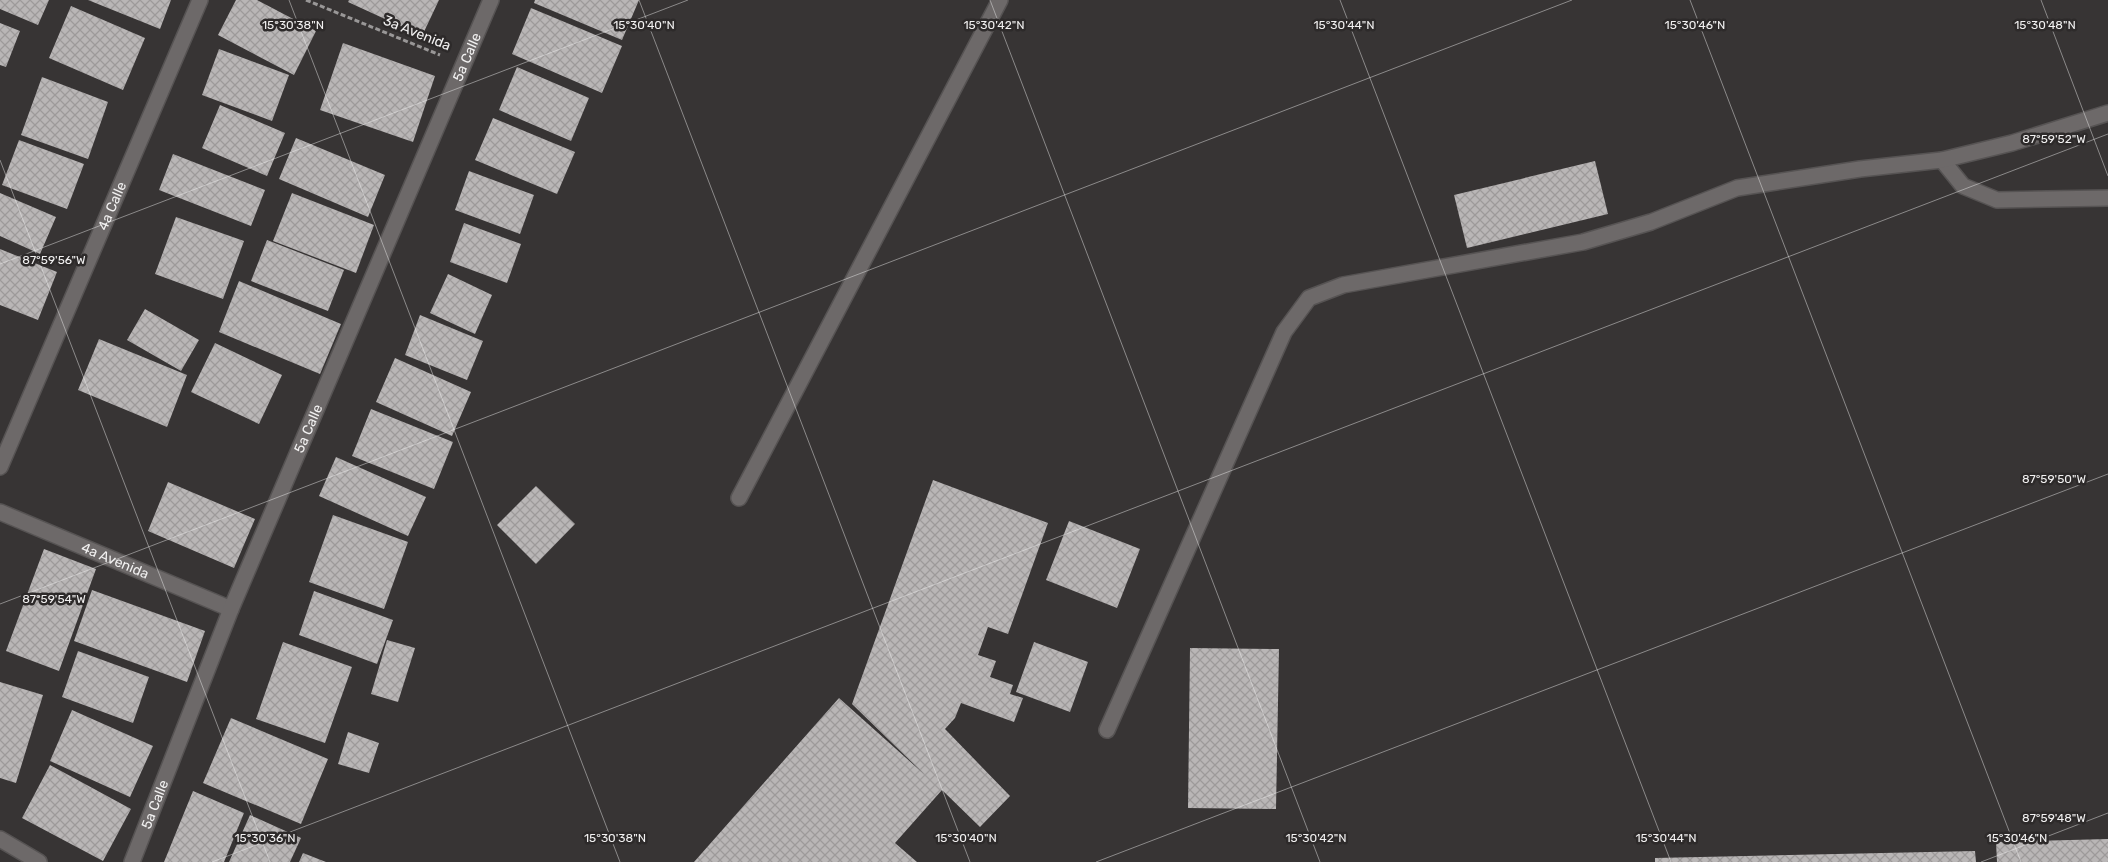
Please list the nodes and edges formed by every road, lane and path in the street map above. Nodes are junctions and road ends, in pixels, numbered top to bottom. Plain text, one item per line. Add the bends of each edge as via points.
1 (200, 0) edge
2 (306, 0) edge
3 (491, 0) edge
4 (1000, 0) edge
5 (464, 64) junction
6 (2108, 113) edge
7 (1942, 160) junction
8 (2108, 198) edge
9 (0, 467) edge
10 (739, 498) dead end
11 (0, 512) edge
12 (231, 609) junction
13 (1107, 730) dead end
14 (0, 840) edge
15 (39, 862) edge
16 (132, 862) edge

1 - 9 street, 4a Calle
2 - 5 path, 3a Avenida
3 - 5 street, 5a Calle
4 - 10 street
5 - 12 street, 5a Calle
6 - 7 street via 2012,143
7 - 8 street via 1963,186 1997,200
7 - 13 street via 1737,188 1651,222 1583,242 1343,285 1309,298 1284,332
11 - 12 street, 4a Avenida
12 - 16 street, 5a Calle
14 - 15 street

